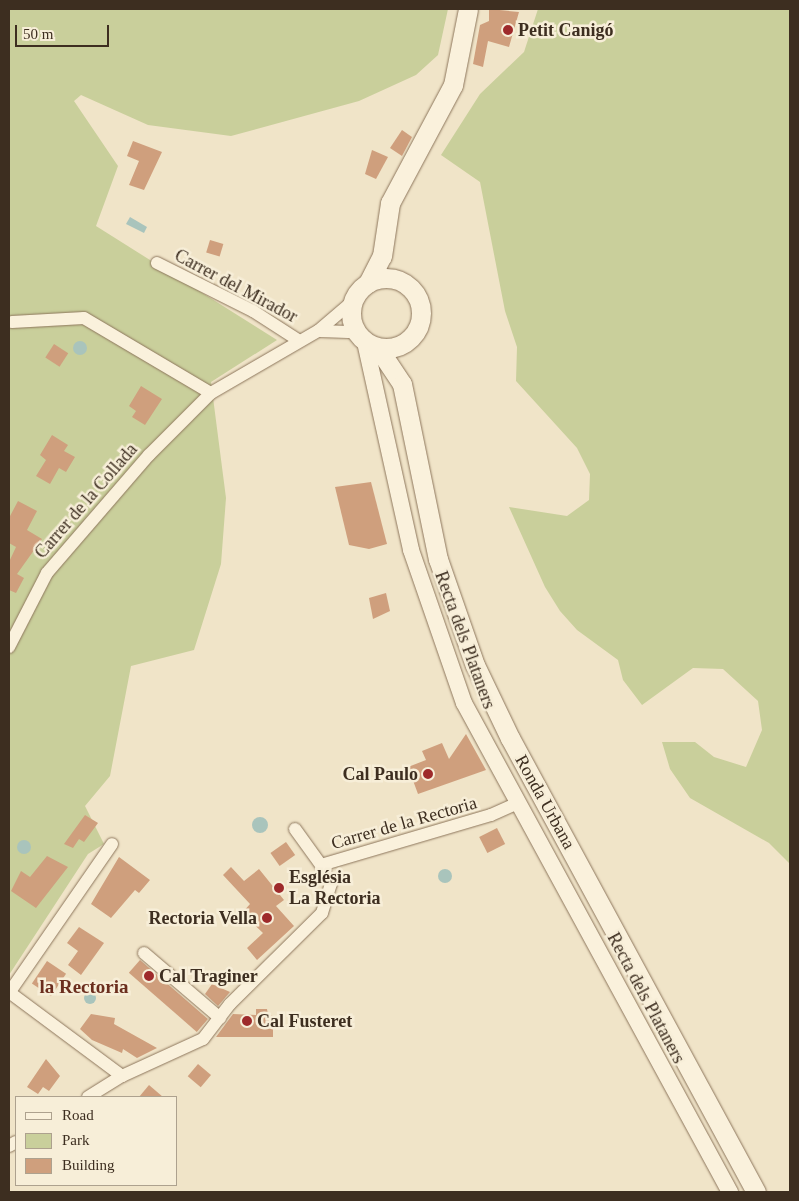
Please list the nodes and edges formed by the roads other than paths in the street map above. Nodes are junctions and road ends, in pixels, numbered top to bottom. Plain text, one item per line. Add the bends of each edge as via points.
1 (468, 9) edge
2 (386, 238) junction
3 (157, 263) dead end
4 (401, 281) junction
5 (368, 283) junction
6 (352, 302) junction
7 (12, 322) dead end
8 (318, 331) junction
9 (298, 340) junction
10 (366, 341) junction
11 (408, 341) junction
12 (402, 384) junction
13 (211, 393) junction
14 (9, 647) edge
15 (518, 803) junction
16 (296, 829) dead end
17 (112, 844) dead end
18 (321, 866) junction
19 (144, 954) dead end
20 (9, 993) edge
21 (220, 1018) junction
22 (122, 1076) junction
23 (90, 1096) edge
24 (730, 1192) edge
25 (756, 1192) edge

1 - 2 main road via 453,86 395,191
2 - 4 main road
2 - 5 main road
3 - 9 street, Carrer del Mirador via 253,311
4 - 5 main road via 384,278
4 - 11 main road, Ronda Urbana via 414,293 421,309 420,323
5 - 6 main road
6 - 8 street
6 - 10 main road, Ronda Urbana
7 - 13 street via 84,318
8 - 9 street, Carrer de la Collada
8 - 10 street
9 - 13 street, Carrer de la Collada
10 - 11 main road
10 - 12 main road, Ronda Urbana
10 - 15 street, Recta dels Plataners via 412,550 430,609 464,703
11 - 12 main road, Ronda Urbana
12 - 25 main road, Ronda Urbana via 438,558 476,665 510,738
13 - 14 street, Carrer de la Collada via 149,455 47,573
15 - 18 street, Carrer de la Rectoria via 491,815
15 - 24 street, Recta dels Plataners
16 - 18 street
17 - 20 street
18 - 21 street, Carrer de la Rectoria via 331,884 322,913
19 - 21 street
20 - 22 street
21 - 22 street, Carrer de la Rectoria via 203,1039
22 - 23 street, Carrer de la Rectoria

